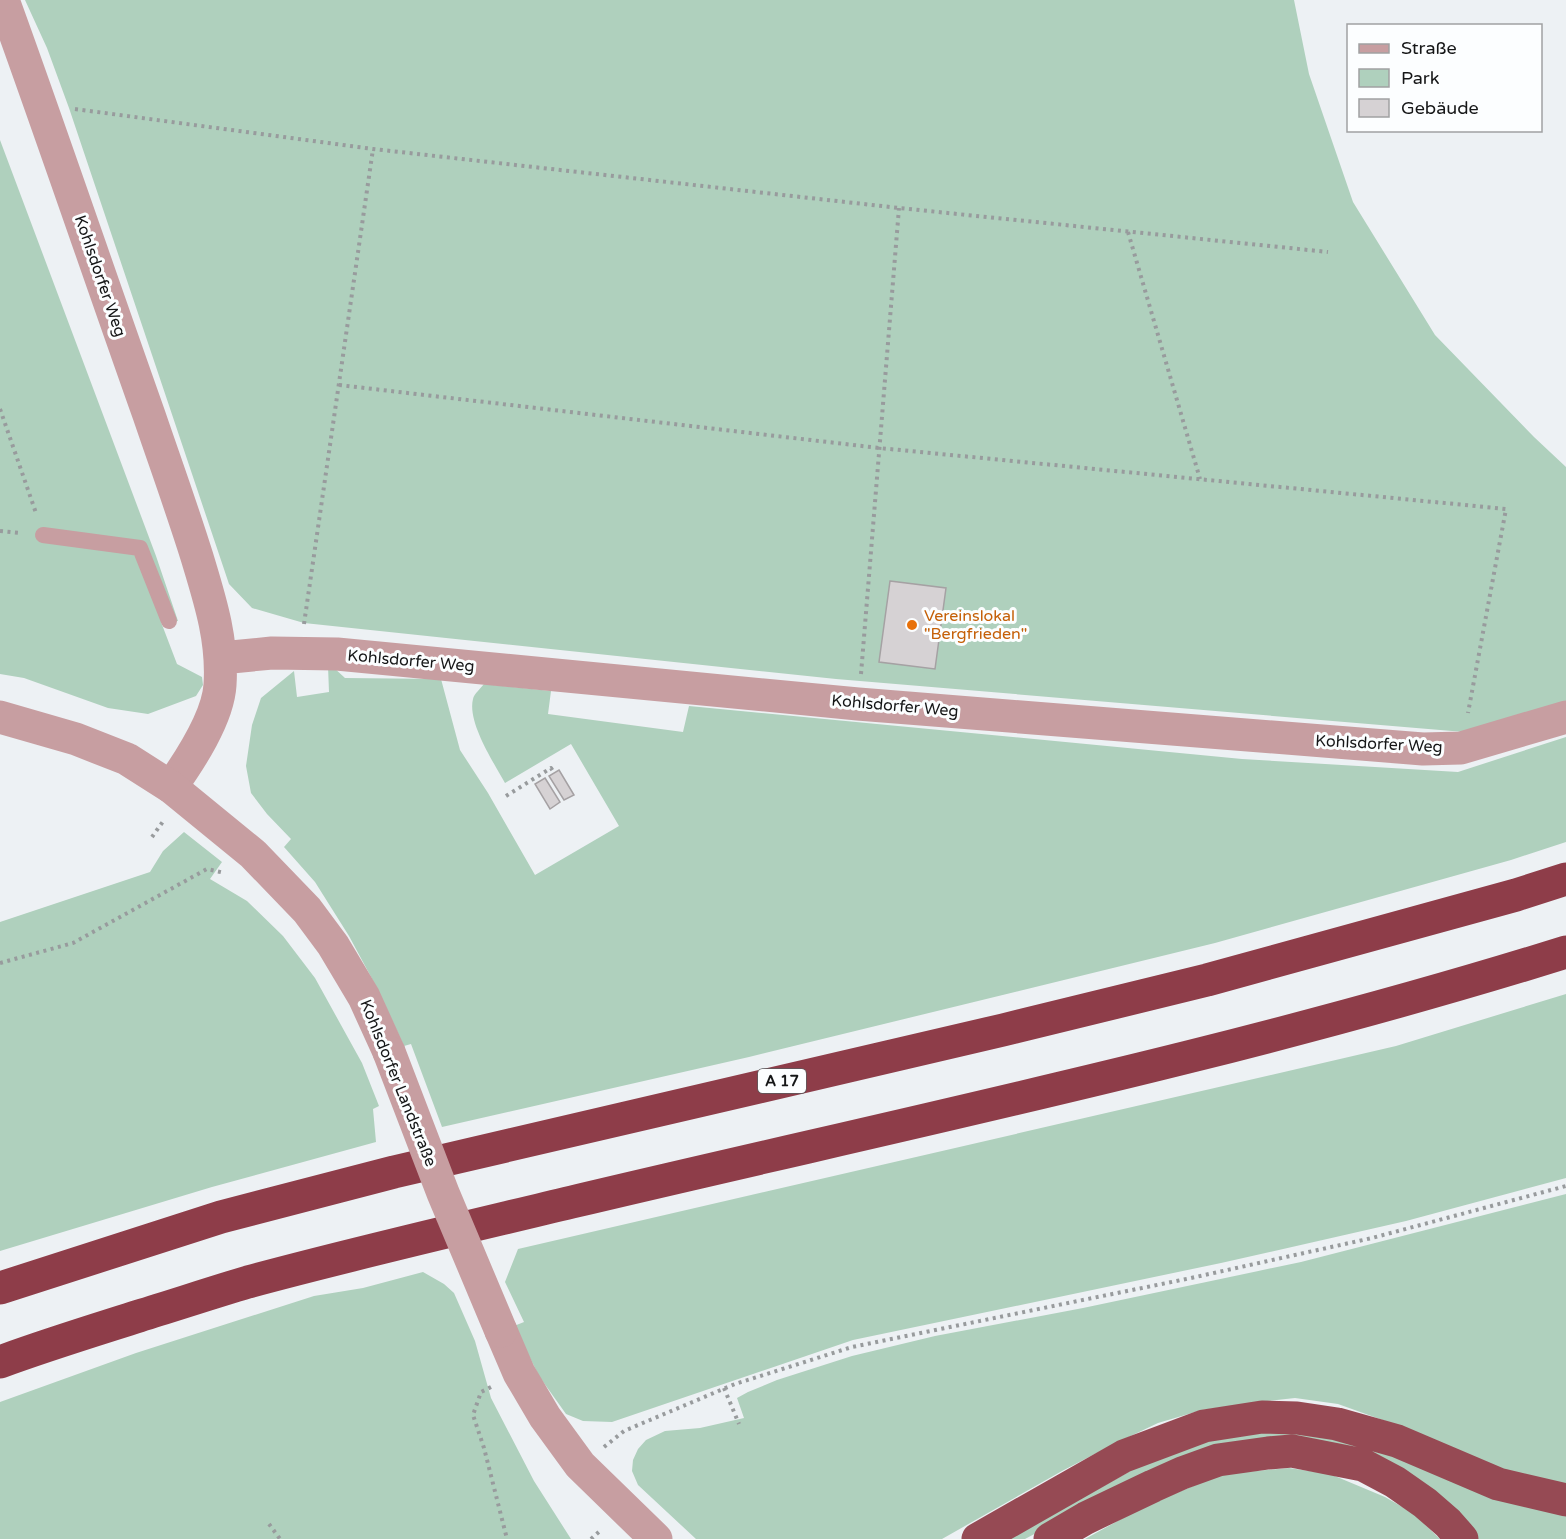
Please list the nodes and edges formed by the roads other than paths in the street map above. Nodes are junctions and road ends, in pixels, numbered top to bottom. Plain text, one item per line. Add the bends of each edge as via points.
1 (3, 0) edge
2 (43, 535) road end
3 (170, 621) dead end
4 (220, 658) junction
5 (0, 717) edge
6 (1566, 717) edge
7 (171, 787) junction
8 (1566, 879) edge
9 (1566, 952) edge
10 (0, 1288) edge
11 (0, 1362) edge
12 (1566, 1500) edge
13 (656, 1539) edge
14 (978, 1539) edge
15 (1050, 1539) edge
16 (1462, 1539) edge

1 - 4 street, Kohlsdorfer Weg via 189,532 217,627
2 - 3 lane via 140,548
4 - 6 street, Kohlsdorfer Weg via 272,653 337,654 858,704 1423,749 1461,748
4 - 7 street, Kohlsdorfer Weg via 220,688 212,718
5 - 7 street, Kohlsdorfer Landstraße via 127,759
7 - 13 street, Kohlsdorfer Landstraße, bridge via 253,854 333,945 364,997 389,1052 519,1373 580,1465
8 - 10 highway, A 17 via 1196,983 417,1166 221,1217
9 - 11 highway via 1296,1029 1051,1091 421,1238 246,1283
12 - 14 highway via 1498,1484 1397,1441 1337,1424 1262,1417 1204,1426 1124,1456
15 - 16 highway via 1096,1513 1200,1466 1218,1460 1292,1451 1363,1466 1395,1482 1448,1522

